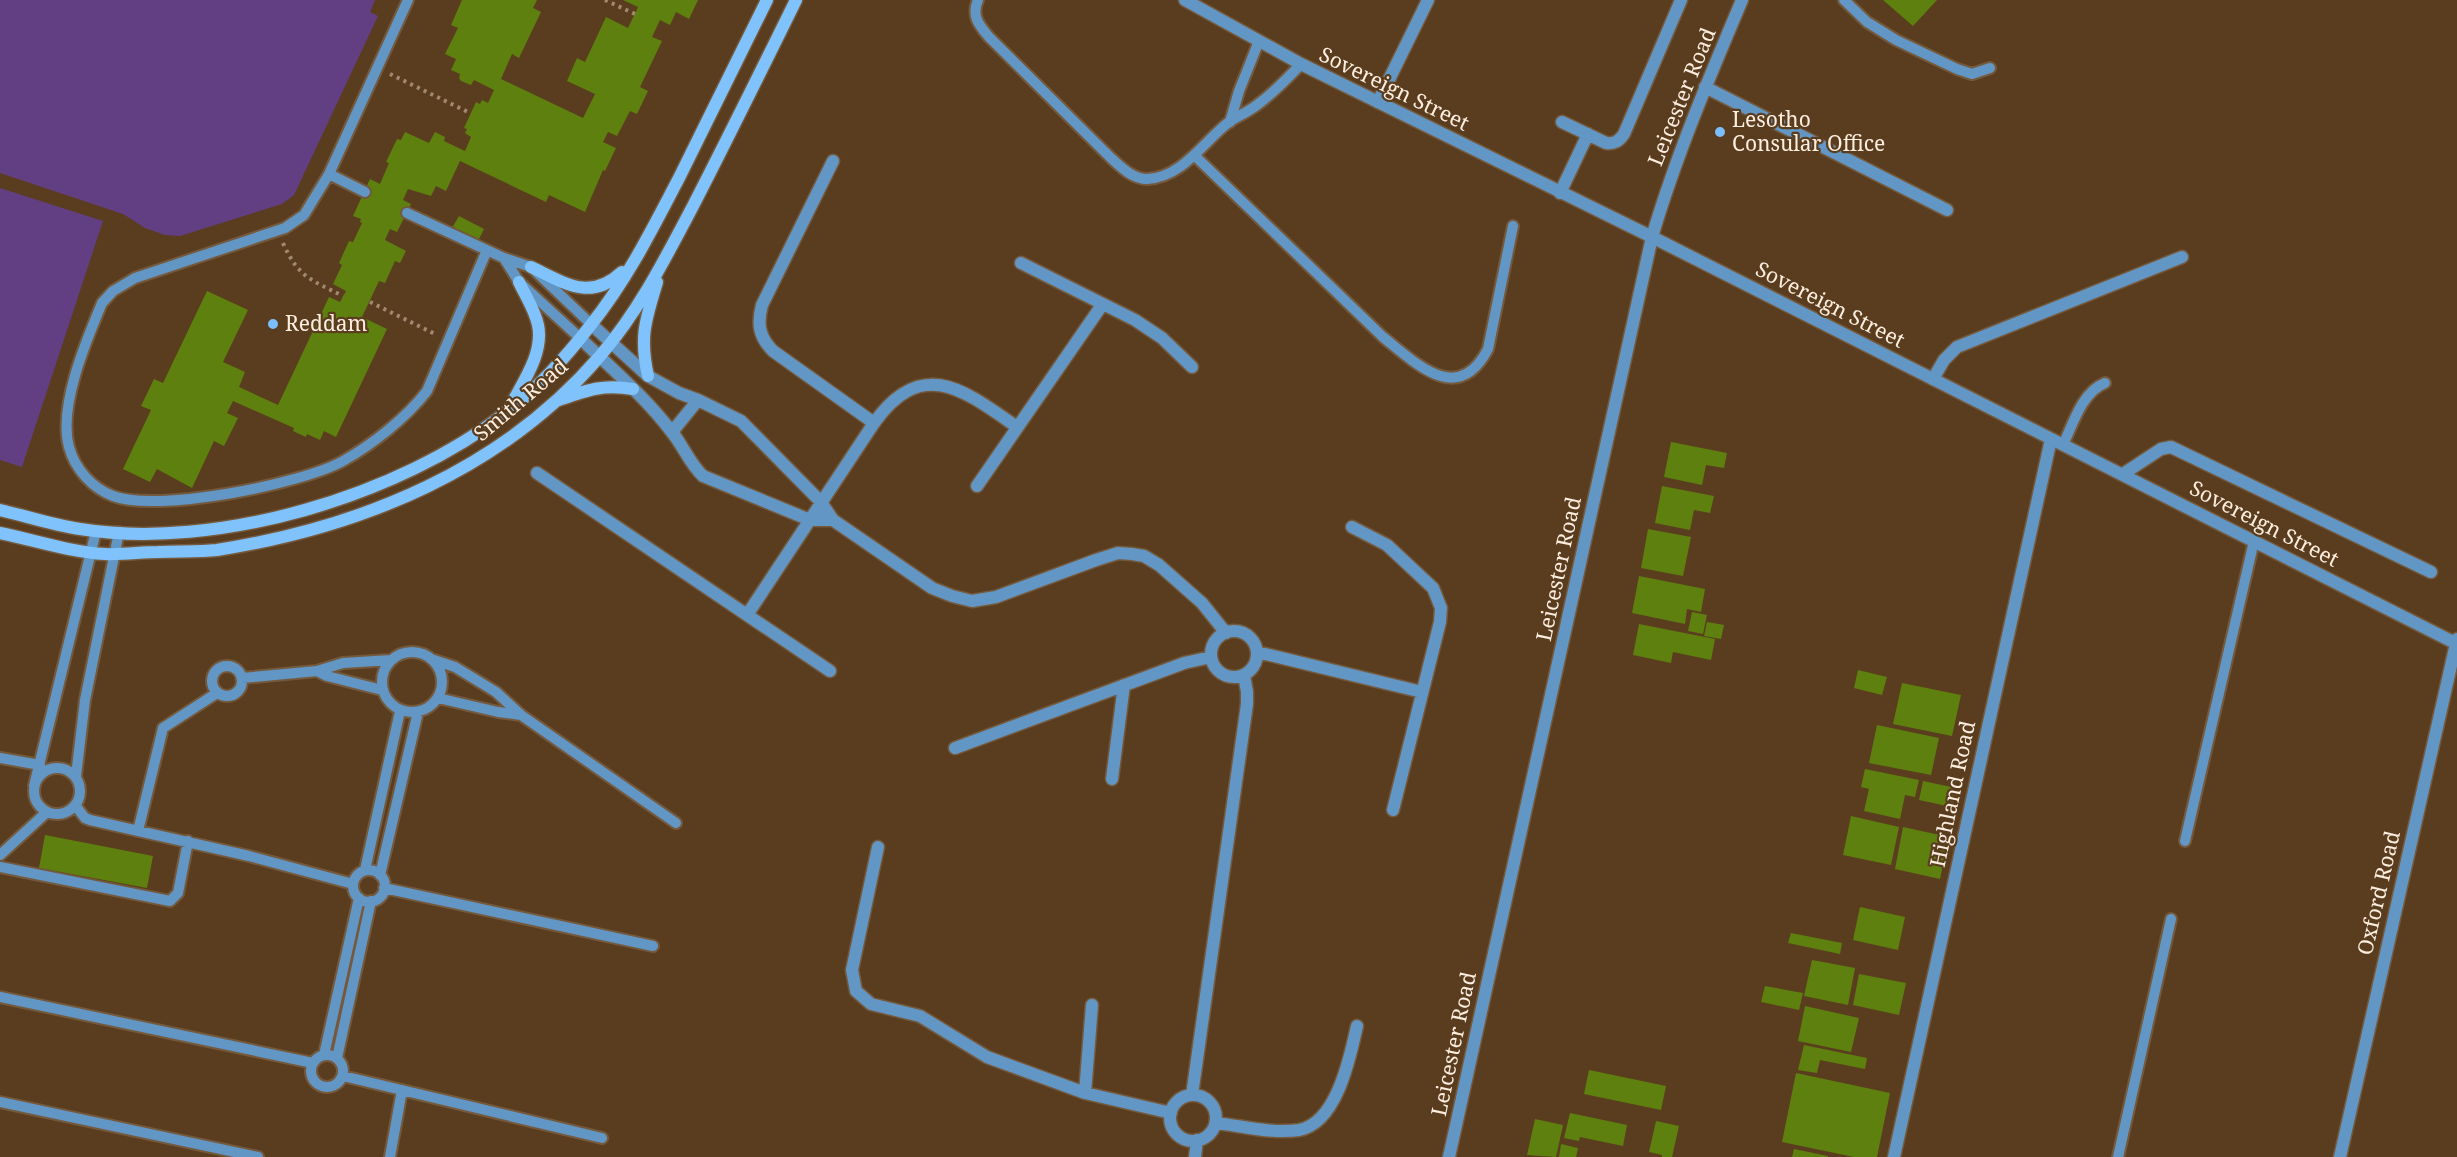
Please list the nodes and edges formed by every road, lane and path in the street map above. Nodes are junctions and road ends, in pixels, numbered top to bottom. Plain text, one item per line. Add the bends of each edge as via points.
1 (408, 0) edge
2 (605, 0) edge
3 (767, 0) edge
4 (796, 0) edge
5 (978, 0) edge
6 (1428, 0) edge
7 (1681, 0) edge
8 (1742, 0) edge
9 (1844, 0) edge
10 (1188, 1) edge
11 (634, 14) dead end
12 (1259, 41) junction
13 (1301, 64) junction
14 (377, 68) junction
15 (1990, 68) dead end
16 (1705, 87) junction
17 (1378, 102) junction
18 (470, 113) dead end
19 (1230, 122) junction
20 (1562, 122) dead end
21 (1588, 134) junction
22 (1194, 155) junction
23 (833, 161) dead end
24 (329, 174) junction
25 (365, 192) dead end
26 (1560, 193) junction
27 (1947, 210) dead end
28 (407, 213) dead end
29 (1513, 226) dead end
30 (277, 230) junction
31 (1652, 237) junction
32 (487, 250) junction
33 (2182, 257) dead end
34 (504, 258) junction
35 (634, 261) junction
36 (664, 261) junction
37 (1021, 263) dead end
38 (531, 267) junction
39 (519, 282) junction
40 (343, 296) dead end
41 (370, 302) dead end
42 (1102, 305) junction
43 (592, 325) junction
44 (580, 338) junction
45 (448, 341) junction
46 (611, 342) junction
47 (599, 357) junction
48 (1192, 367) dead end
49 (648, 376) junction
50 (1933, 379) junction
51 (2105, 382) dead end
52 (633, 389) junction
53 (698, 400) junction
54 (557, 401) junction
55 (507, 412) junction
56 (874, 423) junction
57 (1017, 427) junction
58 (672, 432) junction
59 (2051, 439) junction
60 (2063, 445) junction
61 (537, 473) dead end
62 (2123, 474) junction
63 (977, 486) dead end
64 (370, 489) junction
65 (822, 502) junction
66 (377, 508) junction
67 (0, 510) edge
68 (810, 520) junction
69 (832, 520) junction
70 (1352, 527) dead end
71 (96, 531) junction
72 (119, 532) junction
73 (0, 533) edge
74 (2254, 541) junction
75 (92, 551) junction
76 (115, 553) junction
77 (2431, 572) dead end
78 (747, 615) junction
79 (1226, 633) junction
80 (2456, 642) edge
81 (1257, 652) junction
82 (1211, 657) junction
83 (431, 659) junction
84 (391, 660) junction
85 (317, 671) junction
86 (830, 671) dead end
87 (1244, 675) junction
88 (242, 678) junction
89 (1124, 685) junction
90 (382, 690) junction
91 (1422, 692) junction
92 (217, 693) junction
93 (438, 698) junction
94 (400, 711) junction
95 (418, 712) junction
96 (521, 715) junction
97 (955, 747) dead end
98 (0, 758) edge
99 (40, 765) junction
100 (76, 776) junction
101 (386, 777) junction
102 (1112, 779) dead end
103 (402, 780) junction
104 (34, 786) junction
105 (75, 805) junction
106 (1393, 810) dead end
107 (47, 812) junction
108 (675, 823) dead end
109 (138, 831) junction
110 (188, 841) junction
111 (2185, 841) dead end
112 (878, 847) dead end
113 (0, 855) edge
114 (0, 867) edge
115 (365, 870) junction
116 (380, 875) junction
117 (353, 884) junction
118 (384, 888) junction
119 (359, 898) junction
120 (371, 901) junction
121 (2171, 919) dead end
122 (653, 946) dead end
123 (344, 964) junction
124 (357, 968) junction
125 (0, 997) edge
126 (1092, 1005) dead end
127 (1357, 1026) dead end
128 (324, 1055) junction
129 (337, 1058) junction
130 (313, 1064) junction
131 (343, 1076) junction
132 (402, 1090) junction
133 (1085, 1093) junction
134 (1192, 1095) junction
135 (0, 1102) edge
136 (1171, 1113) junction
137 (1216, 1123) junction
138 (602, 1138) dead end
139 (1197, 1140) junction
140 (258, 1157) edge
141 (390, 1157) edge
142 (1195, 1157) edge
143 (1449, 1157) edge
144 (1894, 1157) edge
145 (2118, 1157) edge
146 (2340, 1157) edge

1 - 14 lane
2 - 11 path
3 - 35 main road, Smith Road
4 - 36 main road, Smith Road
5 - 22 lane via 975,20 989,38 1127,172 1150,179 1178,168
6 - 17 street
7 - 21 street via 1624,134 1612,144
8 - 16 street, Leicester Road
9 - 15 lane via 1886,34 1957,69 1972,74
10 - 12 street, Sovereign Street
12 - 13 street, Sovereign Street
12 - 19 lane
13 - 17 street, Sovereign Street
13 - 19 lane via 1256,106
14 - 18 path
14 - 24 lane
16 - 27 street
16 - 31 street, Leicester Road
17 - 26 street, Sovereign Street
19 - 22 lane
20 - 21 street
21 - 26 street
22 - 29 lane via 1383,337 1419,365 1452,379 1467,376 1488,349
23 - 56 street via 762,305 759,330 773,351
24 - 25 lane
24 - 30 lane via 304,215
26 - 31 street, Sovereign Street
28 - 32 lane
30 - 40 path via 298,271
30 - 45 lane via 135,278 102,303 67,415 72,456 85,477 100,490 126,500 161,502 251,489 331,467 380,435 420,400 432,382
31 - 50 street, Sovereign Street
31 - 143 street, Leicester Road
32 - 34 lane
32 - 45 lane
33 - 50 street via 1957,347
34 - 38 lane
34 - 39 lane
35 - 38 main road via 606,285 586,290
35 - 43 main road, Smith Road
36 - 46 main road, Smith Road
36 - 49 main road via 642,341
37 - 42 street
38 - 43 lane
39 - 44 lane
39 - 55 main road via 536,318 539,339
41 - 45 path
42 - 48 street via 1149,328
42 - 57 street
43 - 44 main road, Smith Road
43 - 46 street
44 - 47 street
44 - 55 main road, Smith Road via 547,376
46 - 47 main road, Smith Road
46 - 49 street
47 - 52 street
47 - 54 main road, Smith Road
49 - 53 street
50 - 59 street, Sovereign Street
51 - 60 lane via 2085,399
52 - 54 main road via 596,387
52 - 58 street
53 - 58 street
53 - 65 street via 753,431
54 - 66 main road, Smith Road via 482,459 420,492
55 - 64 main road, Smith Road via 455,447
56 - 57 street via 894,399 927,384 970,395
56 - 65 street
57 - 63 street
58 - 68 street via 703,476
59 - 60 street, Sovereign Street
59 - 144 street, Highland Road
60 - 62 street, Sovereign Street
61 - 78 street
62 - 74 street, Sovereign Street
62 - 77 street via 2161,449 2171,447
64 - 66 main road
64 - 72 main road, Smith Road via 282,515 211,530
65 - 68 street
65 - 69 street
66 - 76 main road, Smith Road via 294,533 215,550
67 - 71 main road, Smith Road
68 - 69 street
68 - 78 street
69 - 79 street via 932,588 972,601 996,597 1118,553 1144,556 1202,603
70 - 91 street via 1387,544 1438,597 1440,622
71 - 72 main road, Smith Road
71 - 75 lane
72 - 76 lane
73 - 75 main road, Smith Road
74 - 80 street, Sovereign Street
74 - 111 lane
75 - 76 main road, Smith Road
75 - 99 lane
76 - 100 lane via 85,700
78 - 86 street
79 - 81 street via 1246,634
79 - 82 street via 1217,638
80 - 146 street, Oxford Road
81 - 87 street via 1252,669
81 - 91 street
82 - 87 street via 1223,675
82 - 89 street
83 - 84 lane via 414,652
83 - 93 lane via 441,676
83 - 96 lane via 455,667 496,692
84 - 85 lane via 343,663
84 - 90 lane via 382,674
85 - 88 lane
85 - 90 lane
87 - 134 street via 1247,704
88 - 92 lane via 241,688 234,695
88 - 92 lane via 234,667 219,667 211,679
89 - 97 street
89 - 102 street
90 - 94 lane via 389,703
91 - 106 street
92 - 109 lane via 163,728
93 - 95 lane
93 - 96 lane
94 - 95 lane
94 - 101 lane
95 - 103 lane
96 - 108 lane
98 - 99 lane
99 - 104 lane
100 - 104 lane via 55,767 41,773
100 - 105 lane via 80,791
101 - 103 lane
101 - 115 lane
103 - 116 lane
104 - 107 lane via 36,801
105 - 107 lane via 62,814
105 - 109 lane via 85,818
107 - 113 lane
109 - 110 lane
110 - 114 lane via 178,893 170,900
110 - 117 lane
112 - 133 street via 852,970 856,991 871,1004 930,1021 987,1057
115 - 116 lane
115 - 117 lane
116 - 118 lane
117 - 119 lane
118 - 120 lane via 380,897
118 - 122 lane
119 - 120 lane
119 - 123 lane
120 - 124 lane
121 - 145 lane
123 - 124 lane
123 - 128 lane
124 - 129 lane
125 - 130 lane
126 - 133 street
127 - 137 street via 1340,1086 1313,1124 1300,1130 1281,1130
128 - 129 lane
128 - 130 lane
129 - 131 lane via 343,1066
130 - 131 lane via 314,1080 322,1086 332,1086
131 - 132 lane
132 - 138 lane
132 - 141 lane
133 - 136 street
134 - 136 street via 1178,1100
134 - 137 street via 1211,1103
135 - 140 lane
136 - 139 street via 1174,1130 1180,1137
137 - 139 street via 1212,1131
139 - 142 street

